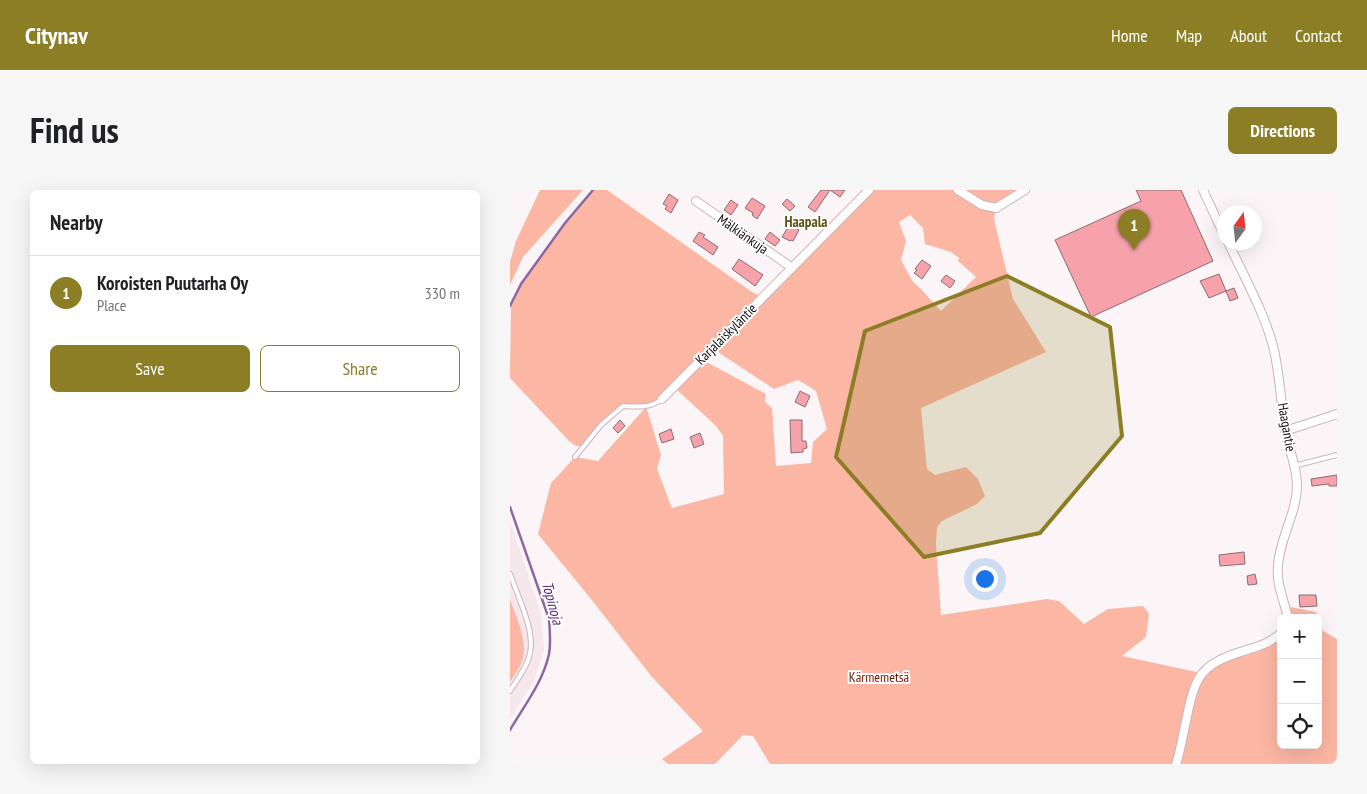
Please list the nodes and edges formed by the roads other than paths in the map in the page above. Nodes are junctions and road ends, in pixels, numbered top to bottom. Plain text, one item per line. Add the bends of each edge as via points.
1 (869, 190) edge
2 (958, 190) edge
3 (1025, 190) edge
4 (1203, 190) edge
5 (696, 201) dead end
6 (1217, 220) edge
7 (1232, 250) edge
8 (791, 268) junction
9 (662, 399) joint
10 (1337, 414) edge
11 (1286, 431) junction
12 (1337, 454) edge
13 (575, 457) dead end
14 (1294, 466) junction
15 (510, 574) edge
16 (1287, 614) edge
17 (1277, 636) edge
18 (510, 691) edge
19 (1176, 764) edge

1 - 8 street, Karjalaiskyläntie
2 - 3 street via 982,205 996,208
4 - 6 street
5 - 8 street, Mälkiänkuja
7 - 11 street, Haagantie via 1274,348
8 - 9 street, Karjalaiskyläntie
9 - 13 lane, Karjalaiskyläntie via 639,408 623,406 601,425
10 - 11 street
11 - 14 street, Haagantie
12 - 14 lane
14 - 16 street, Haagantie via 1296,501 1278,564
15 - 18 lane via 529,630 531,648 528,660
17 - 19 street via 1267,643 1223,658 1199,677

